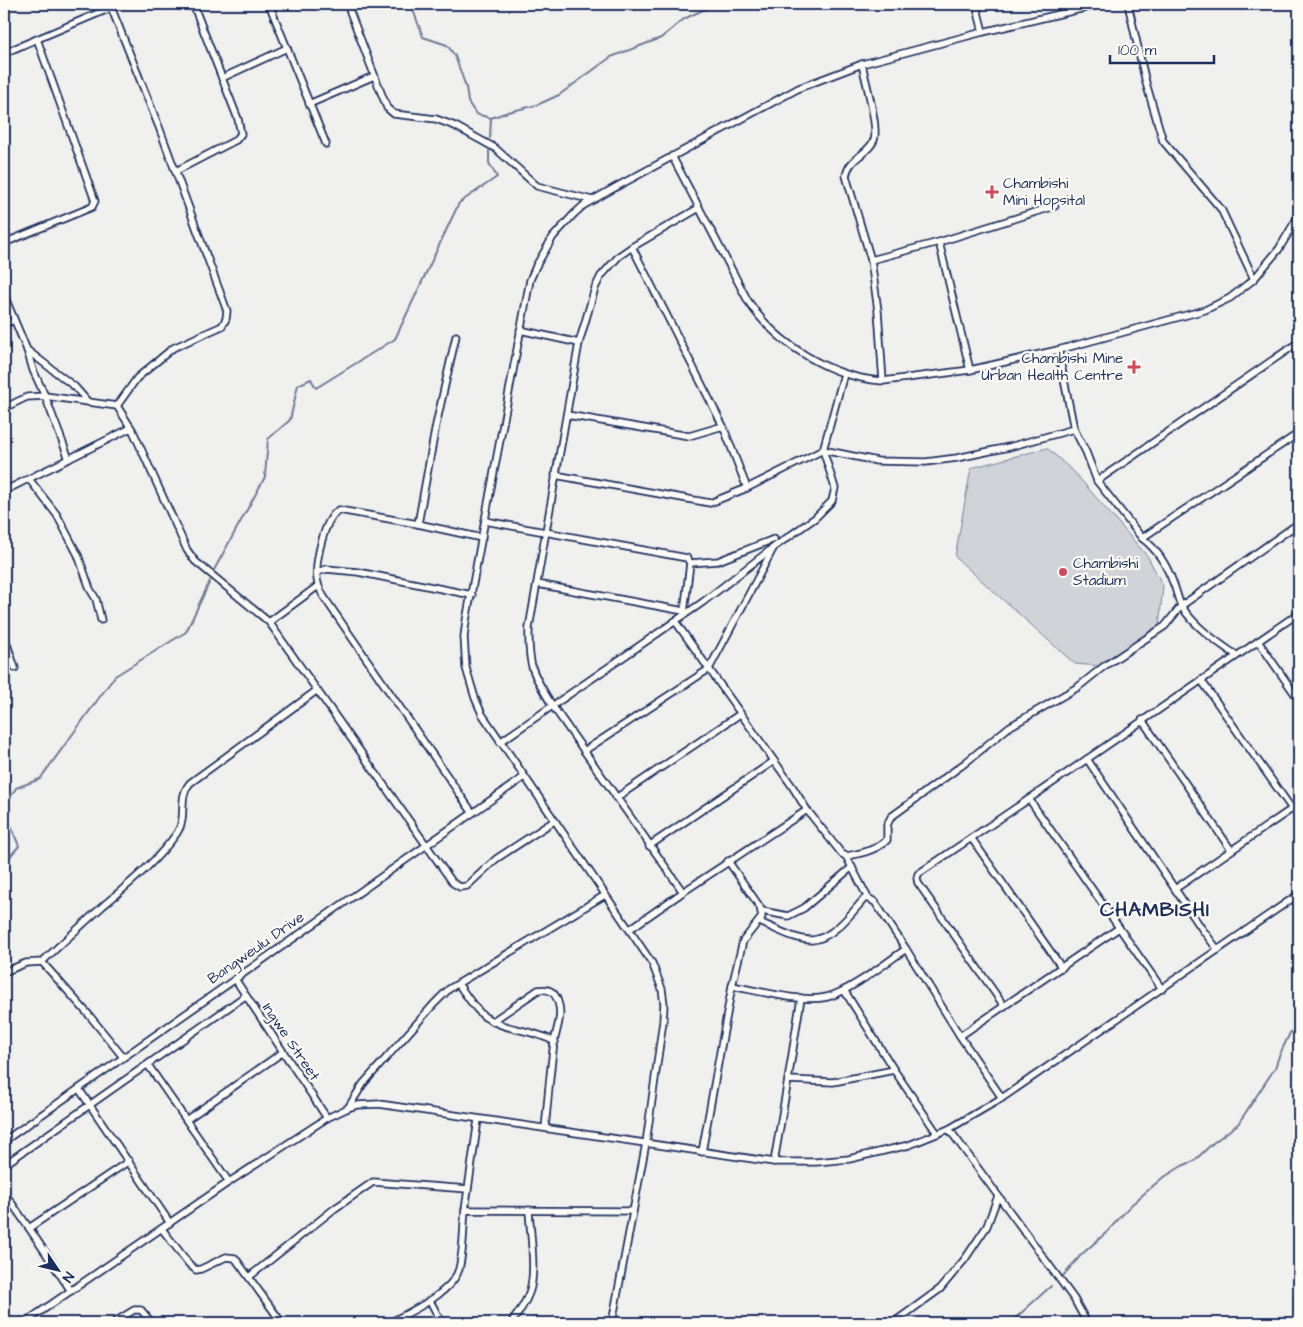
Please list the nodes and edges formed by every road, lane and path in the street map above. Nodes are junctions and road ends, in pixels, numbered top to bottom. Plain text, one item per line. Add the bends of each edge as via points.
1 (120, 4) edge
2 (193, 4) edge
3 (269, 4) edge
4 (347, 4) edge
5 (976, 4) edge
6 (1102, 4) edge
7 (1128, 4) edge
8 (112, 8) junction
9 (983, 32) junction
10 (36, 39) junction
11 (287, 48) junction
12 (4, 53) edge
13 (862, 64) junction
14 (374, 76) junction
15 (222, 78) junction
16 (309, 104) junction
17 (326, 144) dead end
18 (672, 156) junction
19 (176, 171) junction
20 (592, 200) junction
21 (1056, 206) dead end
22 (699, 208) junction
23 (1299, 215) edge
24 (4, 242) edge
25 (939, 242) junction
26 (632, 247) junction
27 (871, 260) junction
28 (1254, 279) junction
29 (4, 295) edge
30 (14, 320) junction
31 (4, 324) edge
32 (520, 330) junction
33 (456, 336) dead end
34 (579, 342) junction
35 (1299, 342) edge
36 (27, 350) junction
37 (1058, 350) junction
38 (970, 370) junction
39 (844, 374) junction
40 (883, 381) junction
41 (46, 396) junction
42 (88, 402) junction
43 (117, 406) junction
44 (4, 408) edge
45 (567, 415) junction
46 (723, 426) junction
47 (131, 428) junction
48 (1074, 429) junction
49 (1299, 433) edge
50 (822, 450) junction
51 (69, 459) junction
52 (555, 474) junction
53 (29, 479) junction
54 (1097, 481) junction
55 (747, 488) junction
56 (4, 492) edge
57 (485, 521) junction
58 (1299, 523) edge
59 (418, 524) junction
60 (545, 531) junction
61 (482, 538) junction
62 (1142, 538) junction
63 (774, 540) dead end
64 (774, 547) junction
65 (690, 563) junction
66 (317, 572) junction
67 (536, 584) junction
68 (318, 586) junction
69 (472, 594) junction
70 (1181, 606) junction
71 (684, 613) junction
72 (1299, 613) edge
73 (101, 620) dead end
74 (675, 621) junction
75 (269, 622) junction
76 (4, 635) edge
77 (1258, 641) junction
78 (1236, 655) junction
79 (15, 668) dead end
80 (709, 669) junction
81 (1202, 680) junction
82 (316, 691) junction
83 (1299, 700) edge
84 (552, 705) junction
85 (740, 714) junction
86 (1142, 720) junction
87 (500, 742) junction
88 (584, 751) junction
89 (1087, 759) junction
90 (774, 761) junction
91 (524, 777) junction
92 (616, 798) junction
93 (1029, 799) junction
94 (1299, 804) edge
95 (1292, 809) junction
96 (807, 810) junction
97 (472, 812) junction
98 (554, 821) junction
99 (972, 839) junction
100 (427, 844) junction
101 (649, 846) junction
102 (1231, 850) junction
103 (846, 856) junction
104 (728, 861) junction
105 (852, 867) junction
106 (1175, 889) junction
107 (682, 892) junction
108 (1299, 894) edge
109 (605, 895) junction
110 (868, 898) junction
111 (762, 911) junction
112 (759, 922) junction
113 (1119, 928) junction
114 (630, 929) junction
115 (906, 949) junction
116 (1218, 950) junction
117 (42, 962) junction
118 (1062, 968) junction
119 (4, 972) edge
120 (235, 979) junction
121 (458, 984) junction
122 (732, 986) junction
123 (1162, 989) junction
124 (844, 990) junction
125 (245, 996) junction
126 (801, 998) junction
127 (1004, 1006) junction
128 (493, 1021) junction
129 (960, 1036) junction
130 (554, 1042) junction
131 (284, 1052) junction
132 (123, 1058) junction
133 (148, 1065) junction
134 (894, 1070) junction
135 (788, 1080) junction
136 (79, 1088) junction
137 (1002, 1098) junction
138 (90, 1105) junction
139 (348, 1108) junction
140 (326, 1118) junction
141 (186, 1120) junction
142 (478, 1120) junction
143 (545, 1128) junction
144 (949, 1128) junction
145 (938, 1134) junction
146 (4, 1141) edge
147 (646, 1143) junction
148 (702, 1152) junction
149 (129, 1161) junction
150 (774, 1162) junction
151 (4, 1165) edge
152 (229, 1182) junction
153 (468, 1189) junction
154 (4, 1192) edge
155 (998, 1196) junction
156 (465, 1210) junction
157 (529, 1210) junction
158 (633, 1211) junction
159 (170, 1223) junction
160 (30, 1228) junction
161 (162, 1229) junction
162 (249, 1277) junction
163 (71, 1290) junction
164 (430, 1301) junction
165 (4, 1316) edge
166 (9, 1323) edge
167 (24, 1323) edge
168 (113, 1323) edge
169 (152, 1323) edge
170 (282, 1323) edge
171 (390, 1323) edge
172 (442, 1323) edge
173 (512, 1323) edge
174 (612, 1323) edge
175 (893, 1323) edge
176 (1087, 1323) edge

1 - 8 street
2 - 15 street
3 - 11 street
4 - 14 street
5 - 9 street
6 - 9 street
7 - 28 street via 1163,140 1221,209
8 - 10 street
8 - 19 street
9 - 13 street
10 - 12 street
10 - 24 street via 95,201 92,206
11 - 15 street
11 - 16 street
13 - 18 street via 799,88
13 - 27 street via 873,116 874,139 847,168 846,176
14 - 16 street
14 - 20 street via 387,108 394,114 436,119 455,126 495,148 537,186
15 - 19 street via 241,134 236,140
16 - 17 street
18 - 20 street
18 - 22 street
19 - 43 street via 225,302 226,319 222,326 173,348 137,378
20 - 32 street via 568,220 545,249 530,280
21 - 25 street
22 - 26 street
22 - 39 street via 748,301 763,321 799,350
23 - 28 street via 1279,249
25 - 27 street
25 - 38 street
26 - 34 street via 601,276
26 - 46 street
27 - 40 street
28 - 37 street via 1230,298 1205,310
29 - 30 street
30 - 31 street
30 - 36 street
32 - 34 street
32 - 57 street
33 - 59 street
34 - 45 street
35 - 54 street
36 - 41 street
36 - 42 street via 75,387
37 - 38 street
37 - 48 street
38 - 40 street
39 - 40 street
39 - 50 street
41 - 42 street
41 - 44 street via 27,397
41 - 51 street
42 - 43 street
43 - 47 street
45 - 46 street via 689,436
45 - 52 street
46 - 55 street
47 - 51 street
47 - 75 street via 187,550 195,561
48 - 50 street via 1009,447 926,462 877,461
48 - 54 street
49 - 62 street
50 - 55 street
50 - 64 street via 835,488 832,501 815,518
51 - 53 street
52 - 55 street via 710,503
52 - 60 street
53 - 56 street
53 - 73 street via 57,515 78,555
54 - 62 street
57 - 60 street
57 - 61 street
58 - 70 street
59 - 61 street
59 - 66 street via 339,510 332,517 321,543
60 - 65 street via 687,558
60 - 67 street
61 - 69 street
62 - 70 street via 1151,544 1161,560
63 - 65 street via 718,561
64 - 71 street
64 - 80 street
65 - 71 street
66 - 68 street
66 - 69 street via 327,569 358,572
67 - 71 street
67 - 84 street via 529,628 529,655 535,677
68 - 75 street
68 - 97 street
69 - 87 street via 464,637 466,668 478,706
70 - 78 street via 1200,629
70 - 103 street via 1165,626 1103,667 1078,688 1009,727 891,817 882,845
71 - 74 street
72 - 77 street
74 - 80 street
74 - 84 street
75 - 82 street
76 - 79 street
77 - 78 street
77 - 83 street
78 - 81 street
80 - 85 street
80 - 88 street
81 - 86 street
81 - 95 street
82 - 100 street
82 - 117 street via 190,783 182,798 180,827 156,858
84 - 87 street
84 - 88 street
85 - 90 street
85 - 92 street
86 - 89 street
86 - 102 street
87 - 91 street
88 - 92 street
89 - 93 street
89 - 106 street
90 - 96 street
90 - 101 street
91 - 97 street, Bangweulu Drive
91 - 98 street
92 - 101 street
93 - 99 street
93 - 113 street
94 - 95 street
95 - 102 street
96 - 103 street
96 - 104 street
97 - 100 street, Bangweulu Drive
98 - 100 street via 496,859 467,886 453,883
98 - 109 street
99 - 118 street
99 - 127 street via 918,874 917,878
100 - 120 street, Bangweulu Drive
101 - 107 street
102 - 106 street
103 - 105 street
104 - 107 street
104 - 111 street
105 - 110 street
105 - 111 street via 804,908 788,916
106 - 116 street
107 - 114 street
108 - 116 street
109 - 114 street
109 - 121 street
110 - 112 street via 832,931 814,940 793,936
110 - 115 street via 875,902
111 - 112 street
112 - 122 street via 743,941
113 - 118 street
113 - 123 street
114 - 147 street via 658,975 664,1004
115 - 124 street
115 - 129 street
116 - 123 street
117 - 119 street via 26,962
117 - 132 street
118 - 127 street
120 - 125 street, Ingwe Street
120 - 132 street, Bangweulu Drive
121 - 128 street via 480,1012
121 - 139 street via 434,1004 363,1084
122 - 126 street
122 - 148 street
123 - 137 street
124 - 126 street via 826,997
124 - 134 street
125 - 131 street, Ingwe Street
125 - 133 street
126 - 135 street
127 - 129 street
128 - 130 street via 542,1035
128 - 130 street via 538,990 550,990 555,994 560,1010
129 - 137 street
130 - 143 street
131 - 140 street, Ingwe Street
131 - 141 street
132 - 136 street, Bangweulu Drive
133 - 138 street
133 - 141 street
134 - 135 street via 833,1082
134 - 145 street
135 - 150 street
136 - 138 street
136 - 146 street, Bangweulu Drive
137 - 144 street
138 - 149 street
138 - 151 street
139 - 140 street
139 - 142 street via 379,1104
140 - 152 street
141 - 152 street
142 - 143 street
142 - 153 street
143 - 147 street
144 - 145 street
144 - 155 street
145 - 150 street via 909,1145 849,1159
147 - 148 street
147 - 158 street
148 - 150 street
149 - 159 street
149 - 160 street
152 - 159 street
153 - 156 street
153 - 162 street via 373,1182
154 - 160 street
155 - 175 street via 986,1226 965,1259 940,1289
155 - 176 street via 1074,1299
156 - 157 street
156 - 164 street via 459,1270
157 - 158 street
157 - 173 street via 530,1291
158 - 174 street
159 - 161 street
160 - 163 street
161 - 162 street via 192,1268 201,1269 230,1256
161 - 163 street
162 - 170 street
163 - 167 street
164 - 171 street
164 - 172 street
165 - 166 street
168 - 169 street via 134,1310 141,1310

